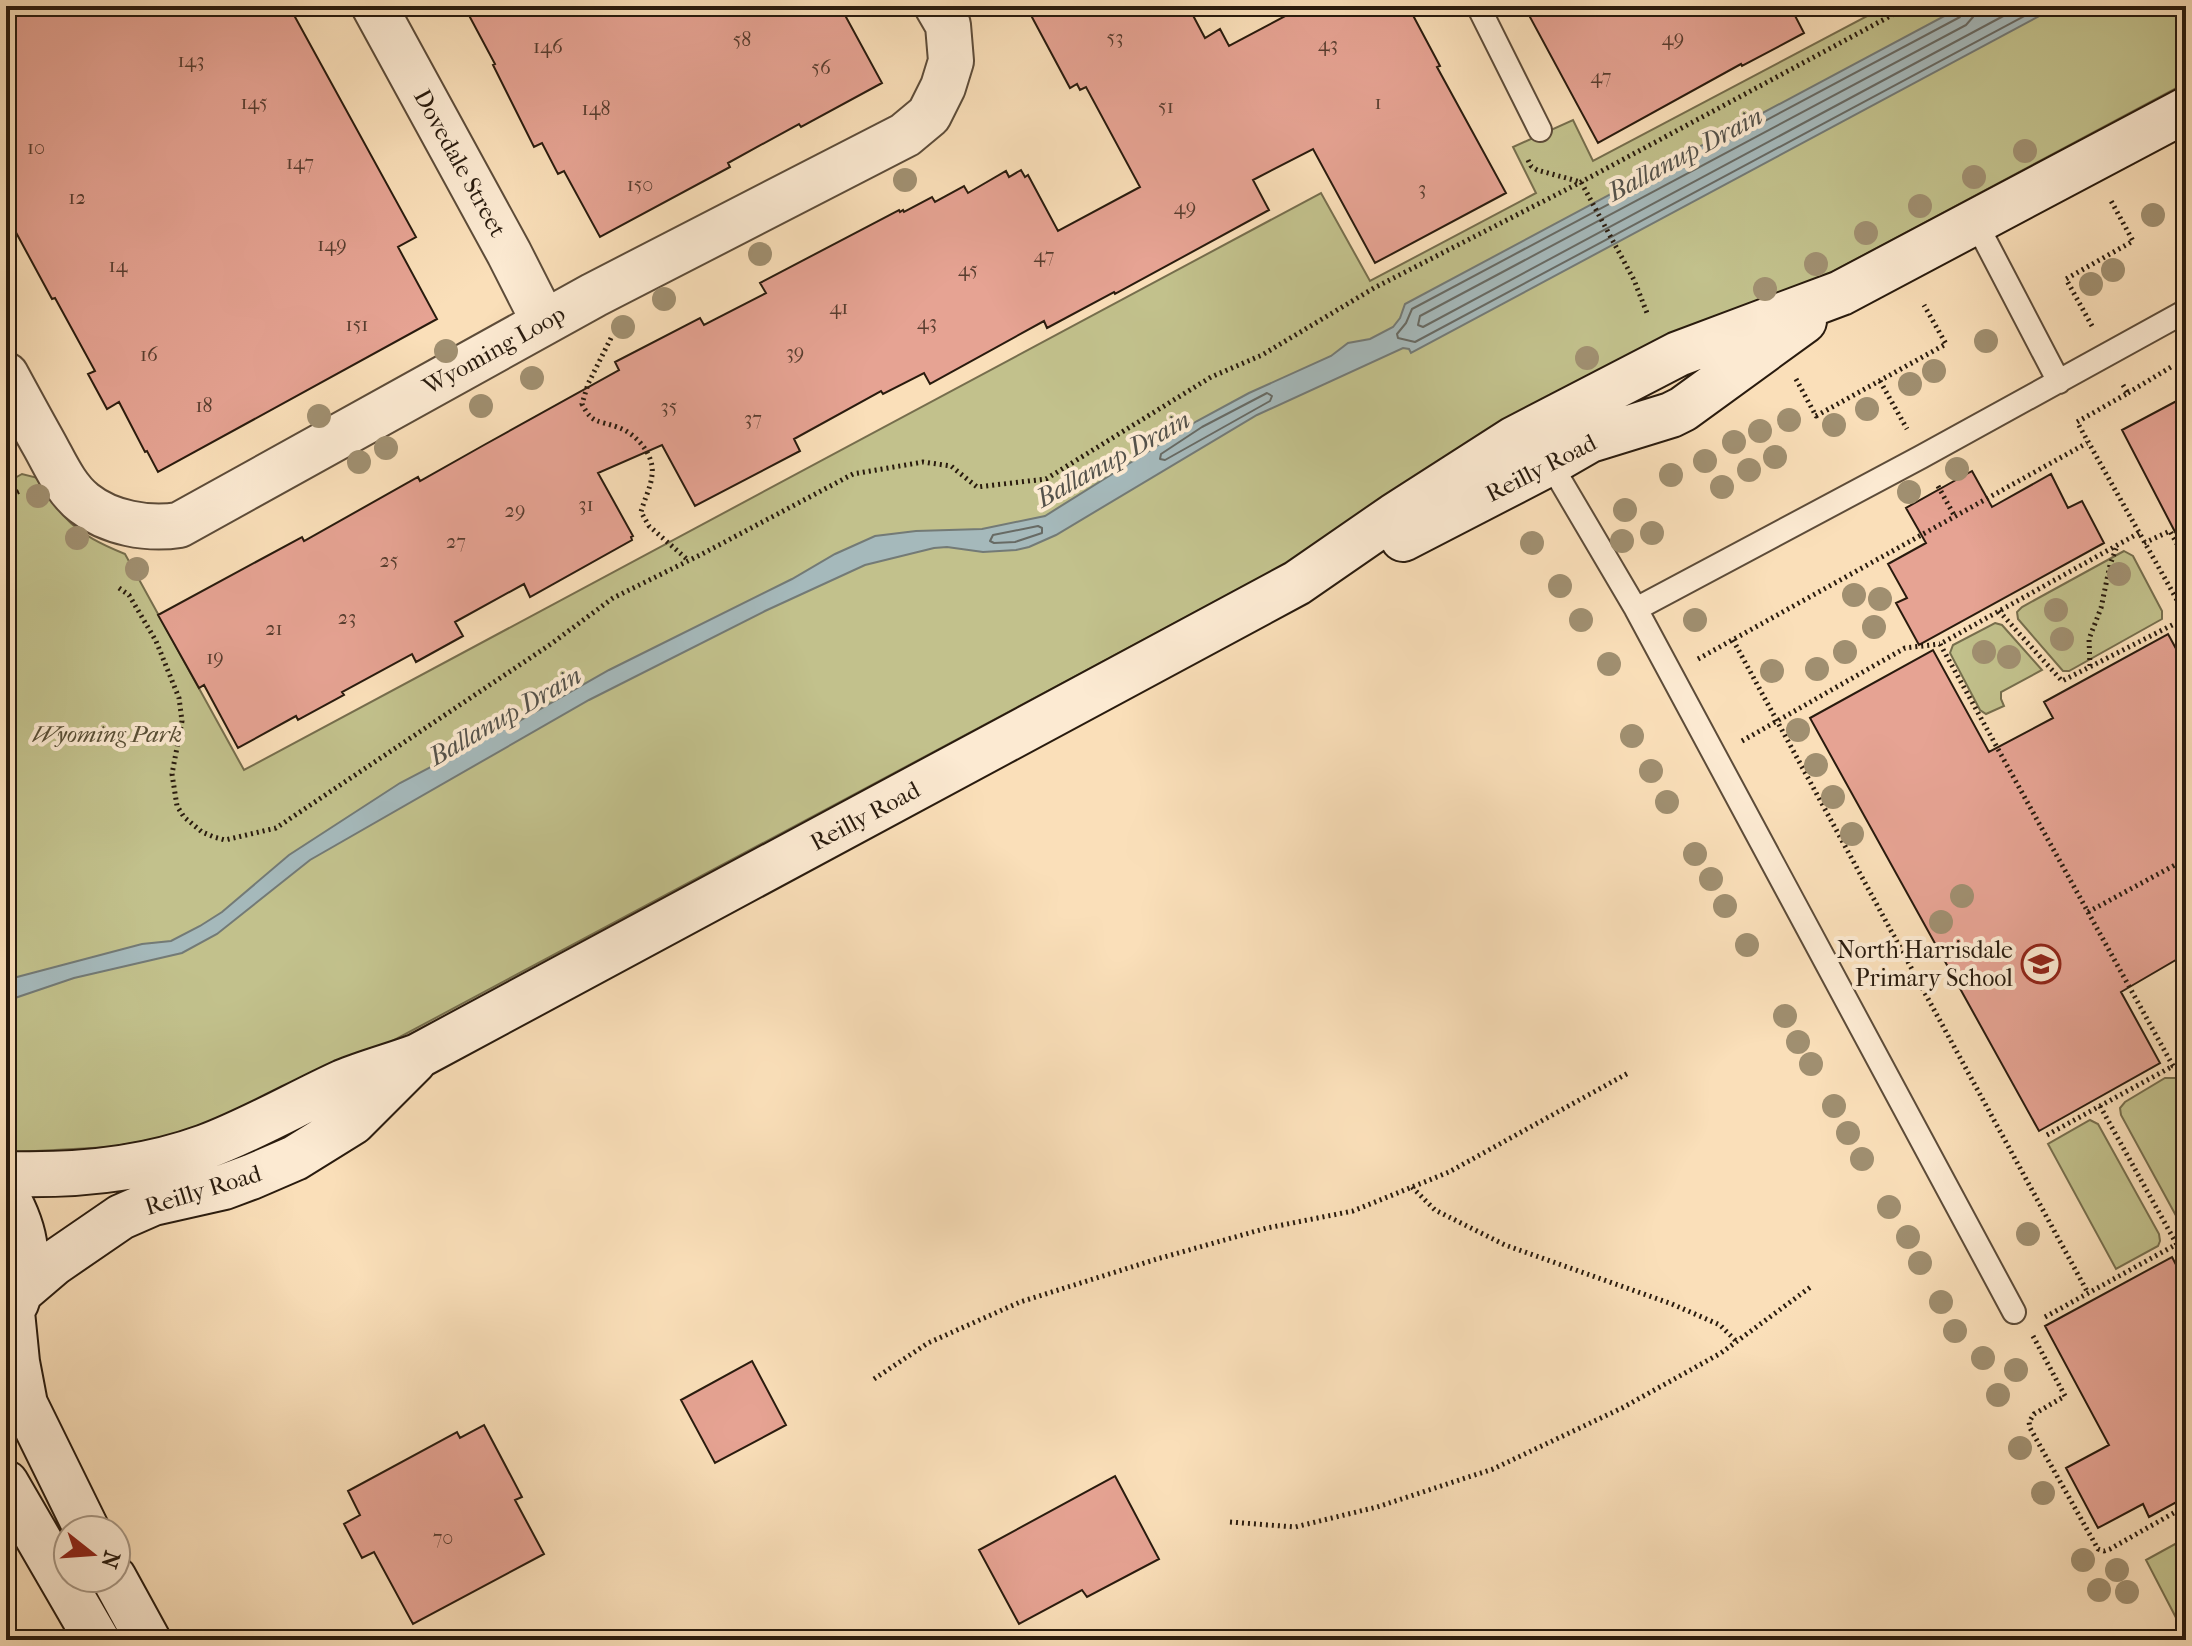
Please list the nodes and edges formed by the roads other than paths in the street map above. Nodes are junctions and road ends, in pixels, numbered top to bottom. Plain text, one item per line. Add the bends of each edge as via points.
1 (374, 6) edge
2 (937, 6) edge
3 (1478, 6) edge
4 (2186, 110) edge
5 (1540, 130) dead end
6 (1976, 223) junction
7 (1841, 293) junction
8 (2186, 311) edge
9 (544, 322) junction
10 (6, 375) edge
11 (2059, 382) junction
12 (1550, 463) junction
13 (1311, 574) junction
14 (1636, 609) junction
15 (418, 1056) junction
16 (6, 1174) edge
17 (6, 1195) edge
18 (13, 1308) edge
19 (2021, 1319) road end
20 (6, 1483) edge
21 (79, 1514) edge
22 (123, 1594) edge
23 (97, 1640) edge
24 (148, 1640) edge

1 - 9 street, Dovedale Street
2 - 9 street, Wyoming Loop via 948,25 951,61 929,115 905,135
3 - 5 lane
4 - 6 street, Reilly Road
6 - 7 street, Reilly Road
6 - 11 lane
7 - 12 street, Reilly Road via 1683,409 1590,440
7 - 13 street, Reilly Road via 1678,354 1527,432
8 - 11 lane
9 - 10 street, Wyoming Loop via 194,517 169,526 112,518 84,503 65,483
11 - 14 lane
12 - 13 street, Reilly Road via 1388,547
12 - 14 lane
13 - 15 street, Reilly Road
14 - 19 lane
15 - 16 street, Reilly Road via 345,1081 240,1133 156,1161 41,1175
15 - 18 street, Reilly Road via 353,1122 295,1158 251,1177 121,1217 54,1263
17 - 18 street via 21,1223 27,1254
18 - 21 street via 25,1404
20 - 23 street
22 - 24 street

